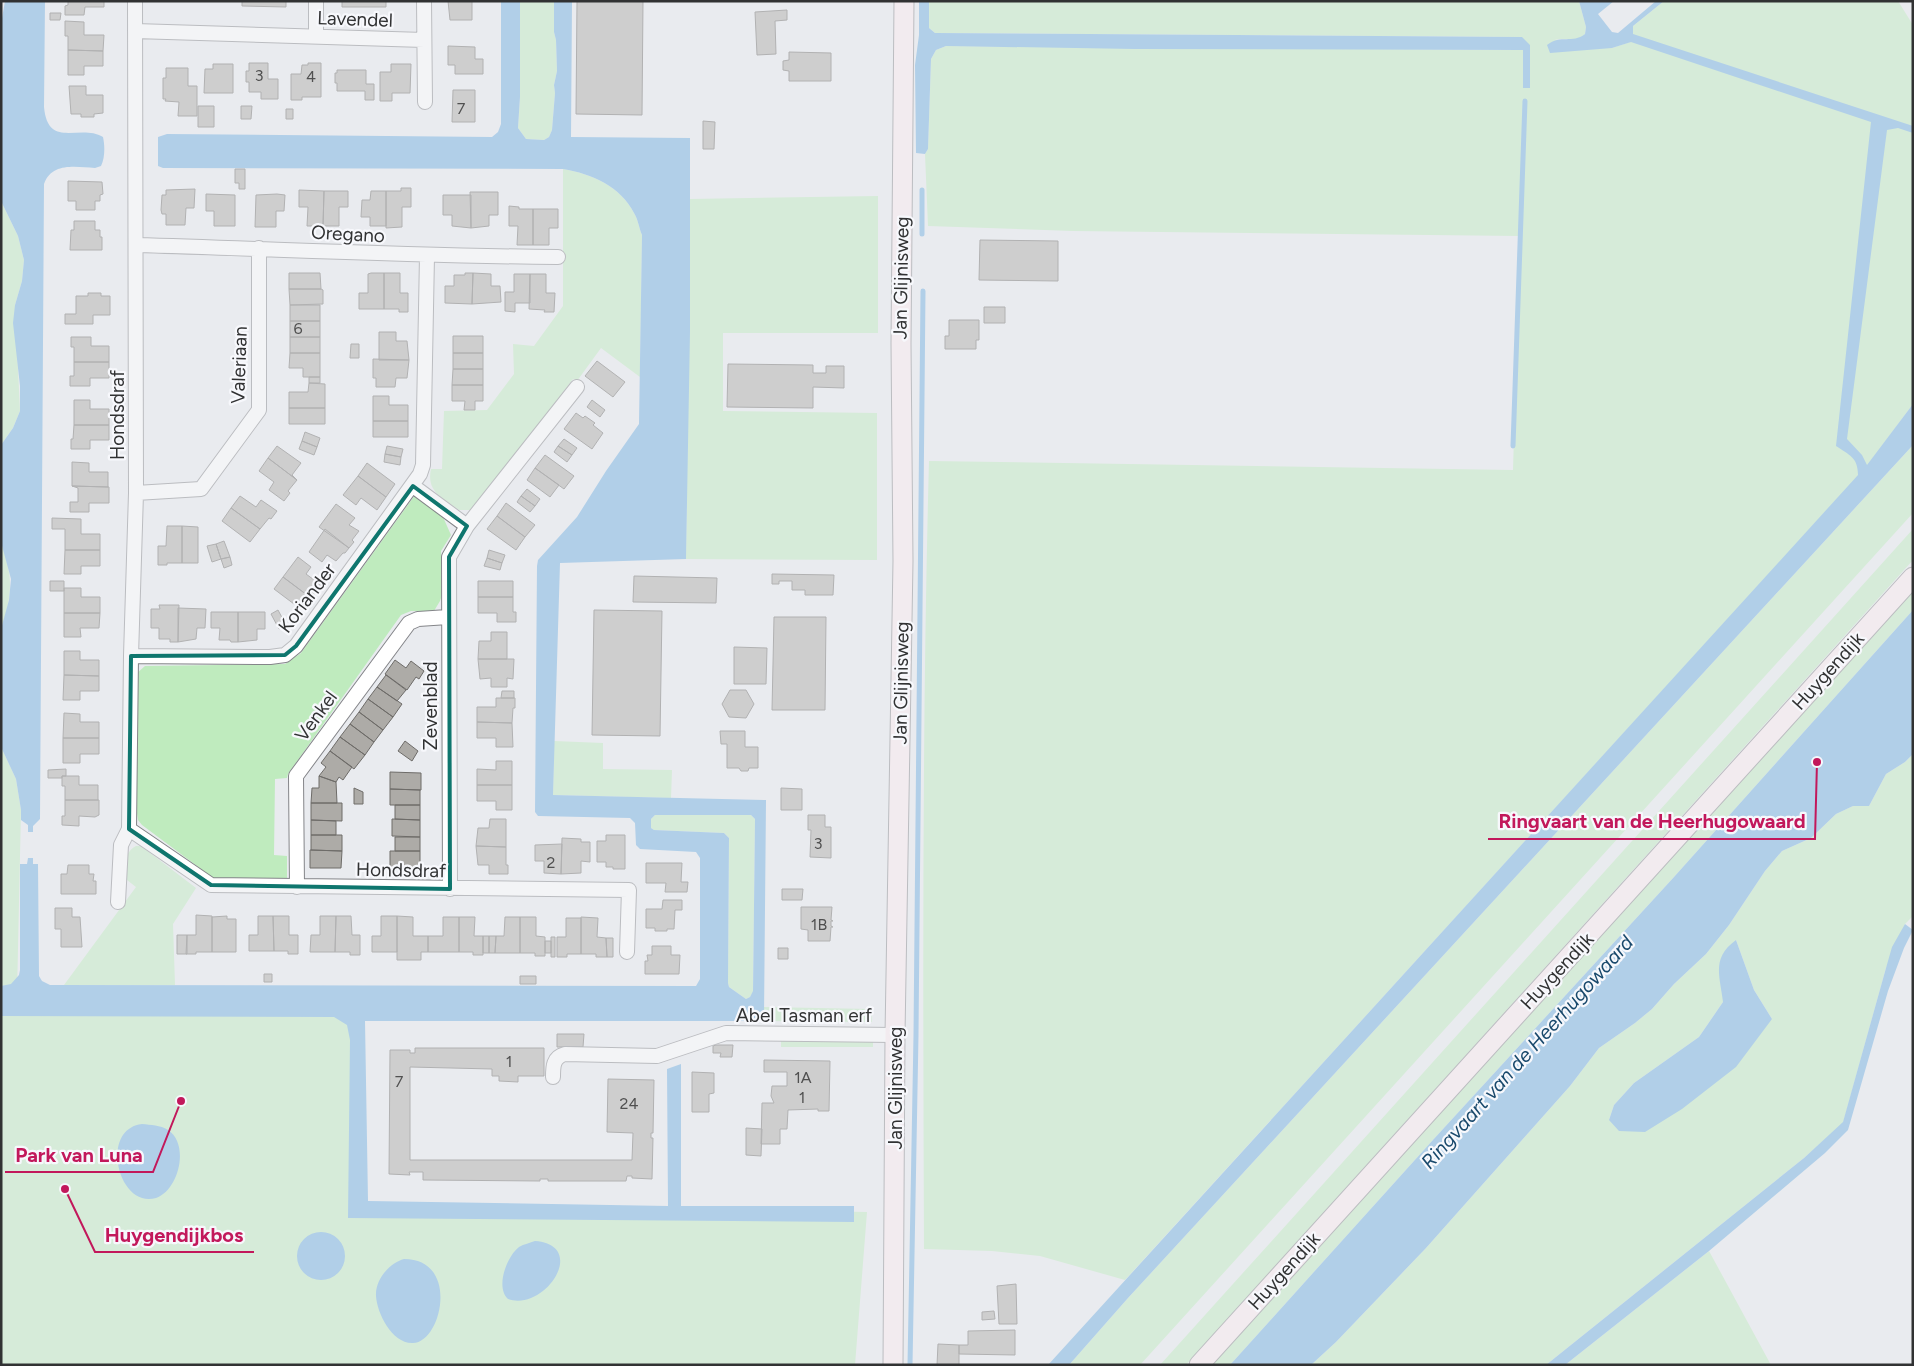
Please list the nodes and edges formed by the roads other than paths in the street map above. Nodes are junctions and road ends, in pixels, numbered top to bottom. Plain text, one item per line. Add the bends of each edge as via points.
1 (135, 1) edge
2 (316, 1) edge
3 (424, 1) edge
4 (904, 1) edge
5 (135, 31) junction
6 (316, 36) junction
7 (424, 40) junction
8 (425, 102) dead end
9 (136, 246) junction
10 (259, 248) junction
11 (427, 256) junction
12 (558, 258) dead end
13 (577, 387) dead end
14 (413, 486) junction
15 (136, 493) junction
16 (467, 526) junction
17 (1913, 577) edge
18 (448, 617) junction
19 (131, 656) junction
20 (129, 829) junction
21 (297, 887) junction
22 (450, 890) junction
23 (118, 902) dead end
24 (627, 952) dead end
25 (895, 1035) junction
26 (553, 1077) dead end
27 (893, 1365) edge
28 (1199, 1365) edge

1 - 5 street, Hondsdraf
2 - 6 street
3 - 7 street
4 - 25 street, Jan Glijnisweg via 903,561
5 - 6 street, Lavendel
5 - 9 street, Hondsdraf
6 - 7 street, Lavendel
7 - 8 street
9 - 10 street, Oregano
9 - 15 street, Hondsdraf
10 - 11 street, Oregano
10 - 15 street, Valeriaan via 259,410 201,489
11 - 12 street, Oregano
11 - 14 street, Koriander via 423,465
13 - 16 street, Zevenblad
14 - 16 street
14 - 19 street, Koriander via 296,646 285,655
15 - 19 street, Hondsdraf
16 - 18 street, Zevenblad via 449,557
17 - 28 street, Huygendijk
18 - 21 street, Venkel via 409,623 296,776
18 - 22 street, Zevenblad
19 - 20 street, Hondsdraf
20 - 21 street, Hondsdraf via 211,885
20 - 23 street, Hondsdraf via 121,845
21 - 22 street, Hondsdraf
22 - 24 street, Hondsdraf via 629,890
25 - 26 street, Abel Tasman erf via 726,1033 657,1056 565,1054 555,1061
25 - 27 street, Jan Glijnisweg

